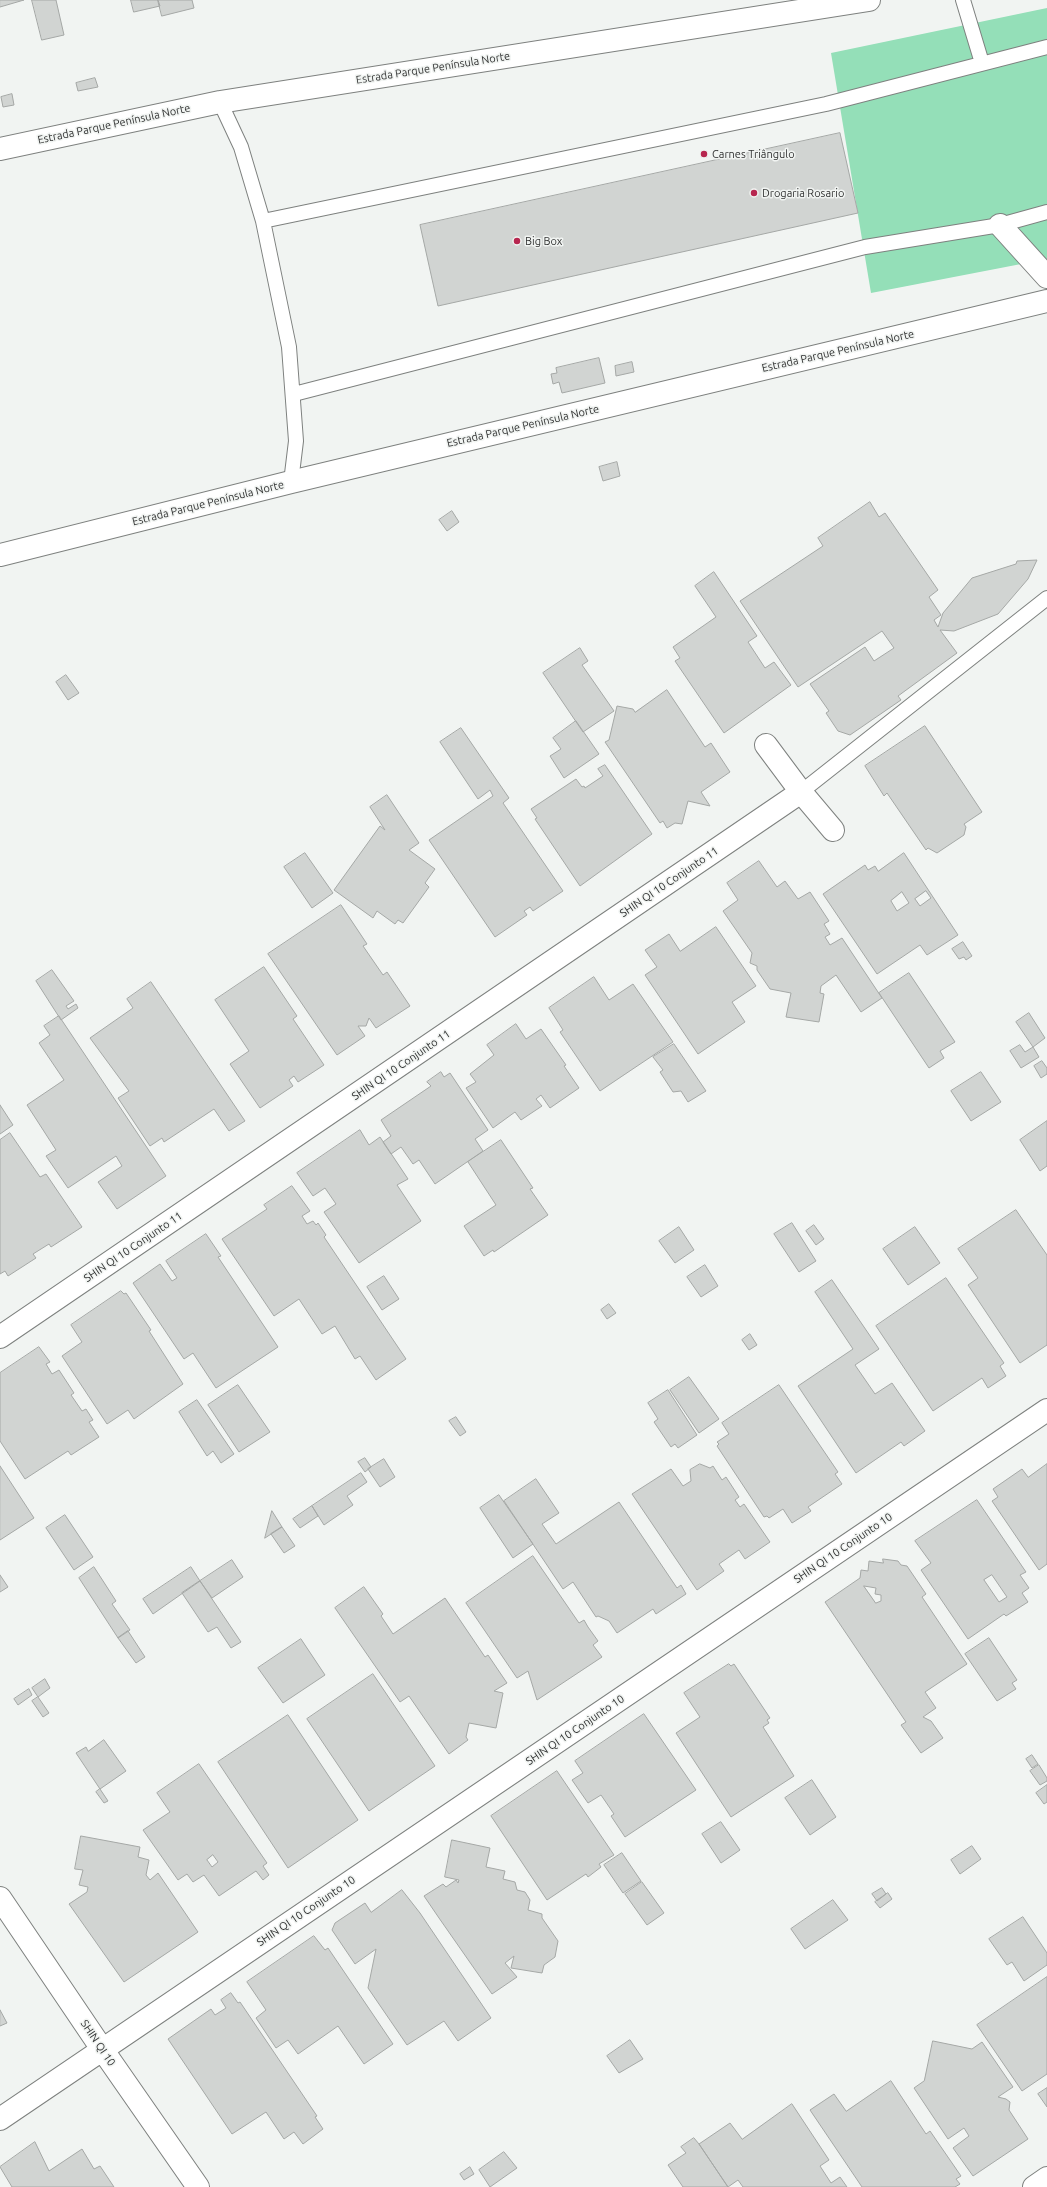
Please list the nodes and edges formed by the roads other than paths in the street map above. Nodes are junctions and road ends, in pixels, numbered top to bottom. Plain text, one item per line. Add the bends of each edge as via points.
1 (869, 0) edge
2 (963, 0) edge
3 (1047, 46) edge
4 (982, 63) junction
5 (220, 102) junction
6 (0, 149) edge
7 (1047, 212) edge
8 (263, 221) junction
9 (1000, 225) junction
10 (1047, 277) edge
11 (1047, 301) edge
12 (294, 394) junction
13 (291, 482) junction
14 (0, 555) edge
15 (1047, 598) edge
16 (766, 745) dead end
17 (801, 792) junction
18 (833, 830) dead end
19 (0, 1337) edge
20 (1047, 1410) edge
21 (0, 1898) edge
22 (102, 2050) junction
23 (0, 2118) edge
24 (1047, 2178) edge
25 (198, 2187) edge
26 (1034, 2187) edge

1 - 5 street, Estrada Parque Península Norte
2 - 4 lane
3 - 4 lane
4 - 8 lane via 826,104
5 - 6 street, Estrada Parque Península Norte
5 - 8 lane via 241,146
7 - 9 lane
8 - 12 lane via 288,347
9 - 10 street
9 - 12 lane via 865,247
11 - 13 street, Estrada Parque Península Norte
12 - 13 lane via 296,441
13 - 14 street, Estrada Parque Península Norte
15 - 17 lane
16 - 17 street
17 - 18 street
17 - 19 street, SHIN QI 10 Conjunto 11
20 - 22 street, SHIN QI 10 Conjunto 10
21 - 22 street, SHIN QI 10
22 - 23 street, SHIN QI 10 Conjunto 10
22 - 25 street, SHIN QI 10
24 - 26 street

